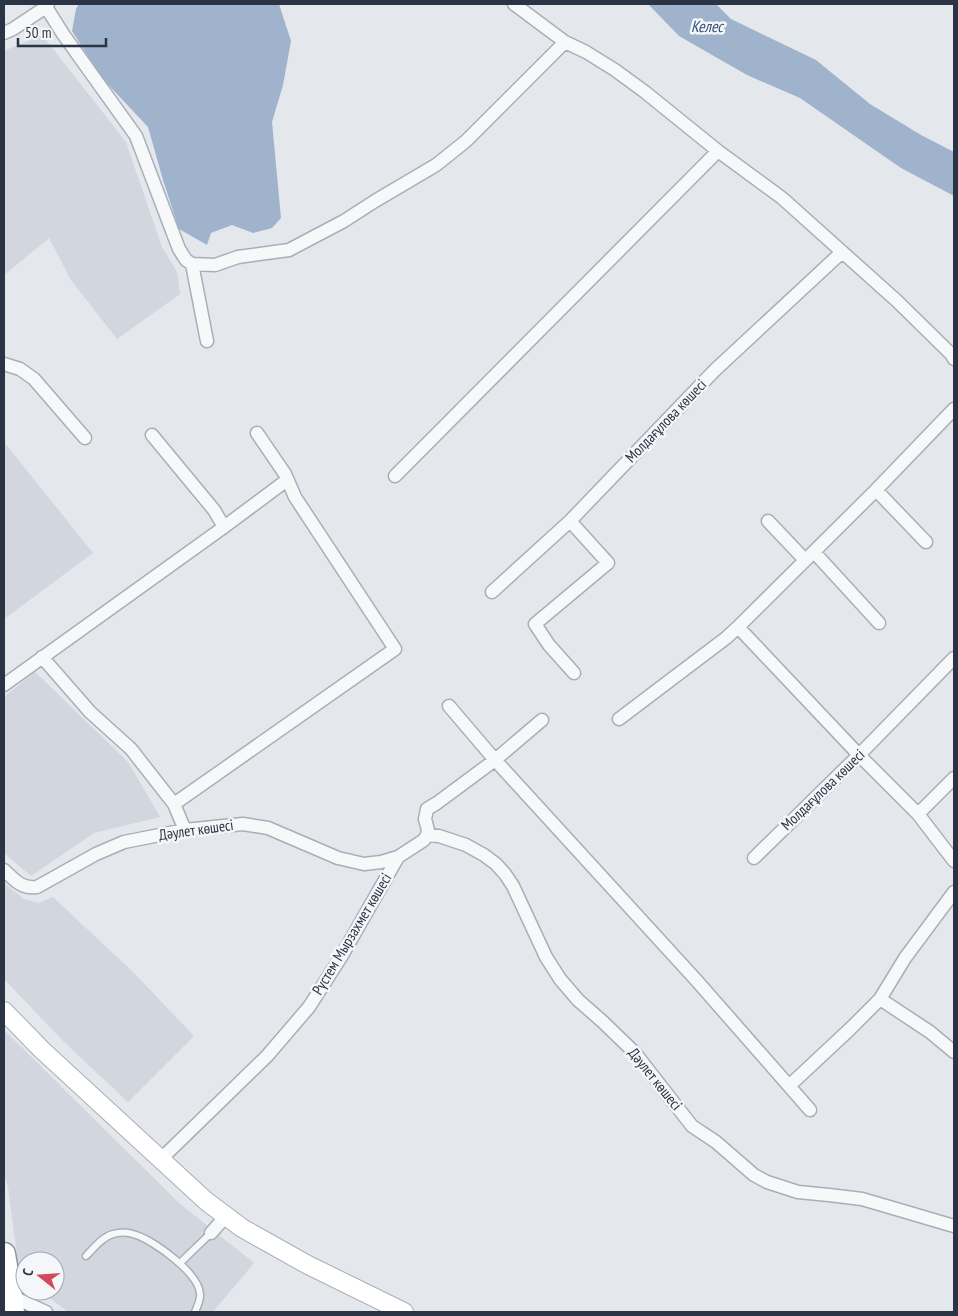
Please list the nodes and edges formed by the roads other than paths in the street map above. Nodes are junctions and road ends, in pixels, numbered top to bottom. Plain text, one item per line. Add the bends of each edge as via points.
1 (514, 4) edge
2 (47, 5) edge
3 (4, 33) edge
4 (565, 42) junction
5 (718, 151) junction
6 (842, 252) junction
7 (192, 264) junction
8 (207, 341) dead end
9 (954, 359) edge
10 (4, 364) edge
11 (954, 409) edge
12 (257, 433) dead end
13 (152, 435) dead end
14 (86, 438) dead end
15 (395, 476) dead end
16 (287, 480) junction
17 (876, 490) junction
18 (570, 521) junction
19 (768, 522) dead end
20 (224, 527) junction
21 (926, 542) dead end
22 (809, 556) junction
23 (492, 592) dead end
24 (879, 623) dead end
25 (738, 627) junction
26 (42, 657) junction
27 (954, 658) edge
28 (574, 673) dead end
29 (4, 684) edge
30 (448, 706) dead end
31 (619, 718) dead end
32 (542, 720) dead end
33 (859, 755) junction
34 (495, 760) junction
35 (954, 778) edge
36 (174, 804) junction
37 (918, 814) junction
38 (185, 830) junction
39 (427, 835) junction
40 (398, 858) junction
41 (754, 858) dead end
42 (954, 861) edge
43 (4, 870) edge
44 (954, 892) edge
45 (880, 999) junction
46 (4, 1010) edge
47 (954, 1052) edge
48 (789, 1086) junction
49 (810, 1110) dead end
50 (160, 1160) junction
51 (226, 1216) junction
52 (954, 1226) edge
53 (211, 1233) joint
54 (4, 1254) edge
55 (86, 1256) dead end
56 (180, 1263) junction
57 (12, 1304) edge
58 (46, 1312) edge
59 (195, 1312) edge
60 (404, 1312) edge

1 - 4 street
2 - 3 street
2 - 7 street via 63,34 136,136 179,249
4 - 5 street via 615,70
4 - 7 street via 466,141 436,165 344,221 289,250 238,257 215,264
5 - 6 street via 782,198
5 - 15 street
6 - 9 street via 897,300
6 - 18 street, Молдағұлова көшесі via 715,370
7 - 8 street
10 - 14 street via 34,378
11 - 17 street
12 - 16 street
13 - 20 street via 214,510
16 - 20 street
16 - 36 street via 394,649
17 - 21 street
17 - 22 street
18 - 23 street, Молдағұлова көшесі
18 - 28 street via 608,563 535,624
19 - 22 street
20 - 26 street
22 - 24 street
22 - 25 street
25 - 31 street
25 - 33 street
26 - 29 street
26 - 36 street via 90,712 131,748
27 - 33 street, Молдағұлова көшесі
30 - 34 street
32 - 34 street
33 - 37 street
33 - 41 street, Молдағұлова көшесі
34 - 39 street via 428,809 425,820
34 - 48 street
35 - 37 street
36 - 38 street
37 - 42 street
38 - 40 street, Дәулет көшесі via 242,824 268,828 338,858 364,864
38 - 43 street, Дәулет көшесі via 124,842 30,888
39 - 40 street, Рүстем Мырзахмет көшесі
39 - 52 street, Дәулет көшесі via 466,845 496,864 513,886 546,957 560,979 635,1054 692,1126 754,1175 798,1192 862,1199
40 - 50 street, Рүстем Мырзахмет көшесі via 309,1007 267,1056
44 - 45 street via 905,958
45 - 47 street
45 - 48 street
46 - 50 main road
48 - 49 street
50 - 51 main road
51 - 53 street
51 - 60 main road via 308,1265
53 - 56 lane
54 - 57 highway
55 - 56 lane via 102,1239 125,1232 147,1240
56 - 59 lane via 200,1294
57 - 58 street

